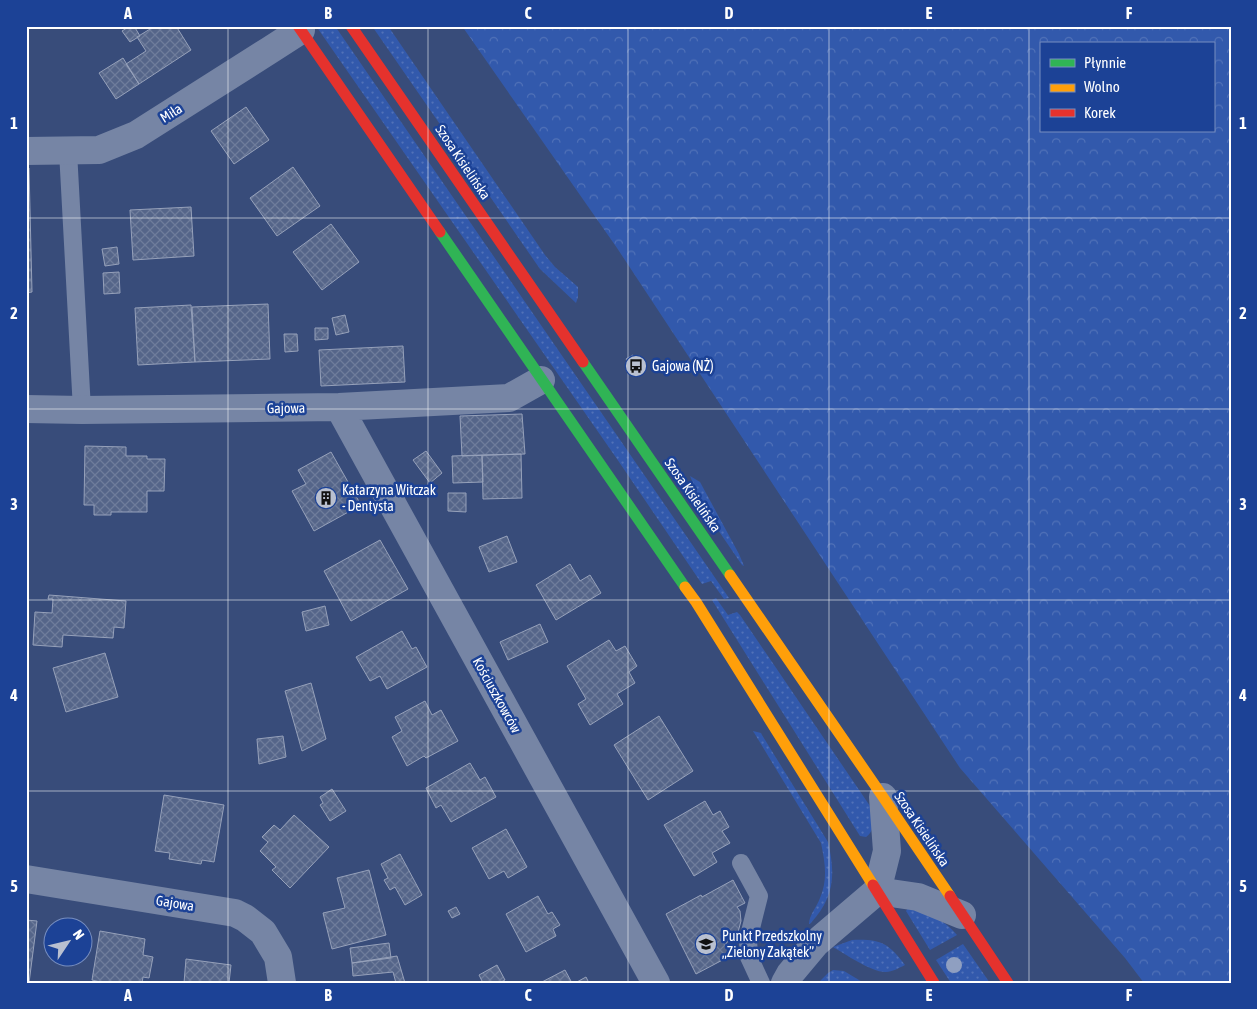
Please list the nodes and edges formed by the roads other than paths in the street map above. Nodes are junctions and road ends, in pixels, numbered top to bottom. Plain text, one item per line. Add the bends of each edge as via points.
1 (352, 26) edge
2 (299, 28) edge
3 (26, 151) edge
4 (68, 151) junction
5 (541, 380) junction
6 (339, 407) junction
7 (26, 409) edge
8 (82, 410) junction
9 (883, 798) junction
10 (741, 863) dead end
11 (26, 879) edge
12 (877, 891) junction
13 (962, 915) junction
14 (282, 983) edge
15 (656, 983) edge
16 (761, 983) edge
17 (785, 983) edge
18 (934, 983) edge
19 (1008, 983) edge

1 - 9 street, Szosa Kisielińska
2 - 4 street, Miła via 136,136 99,150
2 - 5 street
3 - 4 street, Miła
4 - 8 lane
5 - 6 street, Gajowa via 509,398
5 - 12 street via 696,602
6 - 8 street, Gajowa
6 - 15 street, Kościuszkowców
7 - 8 street, Gajowa
9 - 12 street via 887,851
9 - 13 street, Szosa Kisielińska
10 - 16 lane via 759,896 748,940 749,958
11 - 14 street, Gajowa via 235,913 262,932 278,958
12 - 13 street via 918,897
12 - 17 street via 816,943
12 - 18 street
13 - 19 street, Szosa Kisielińska

